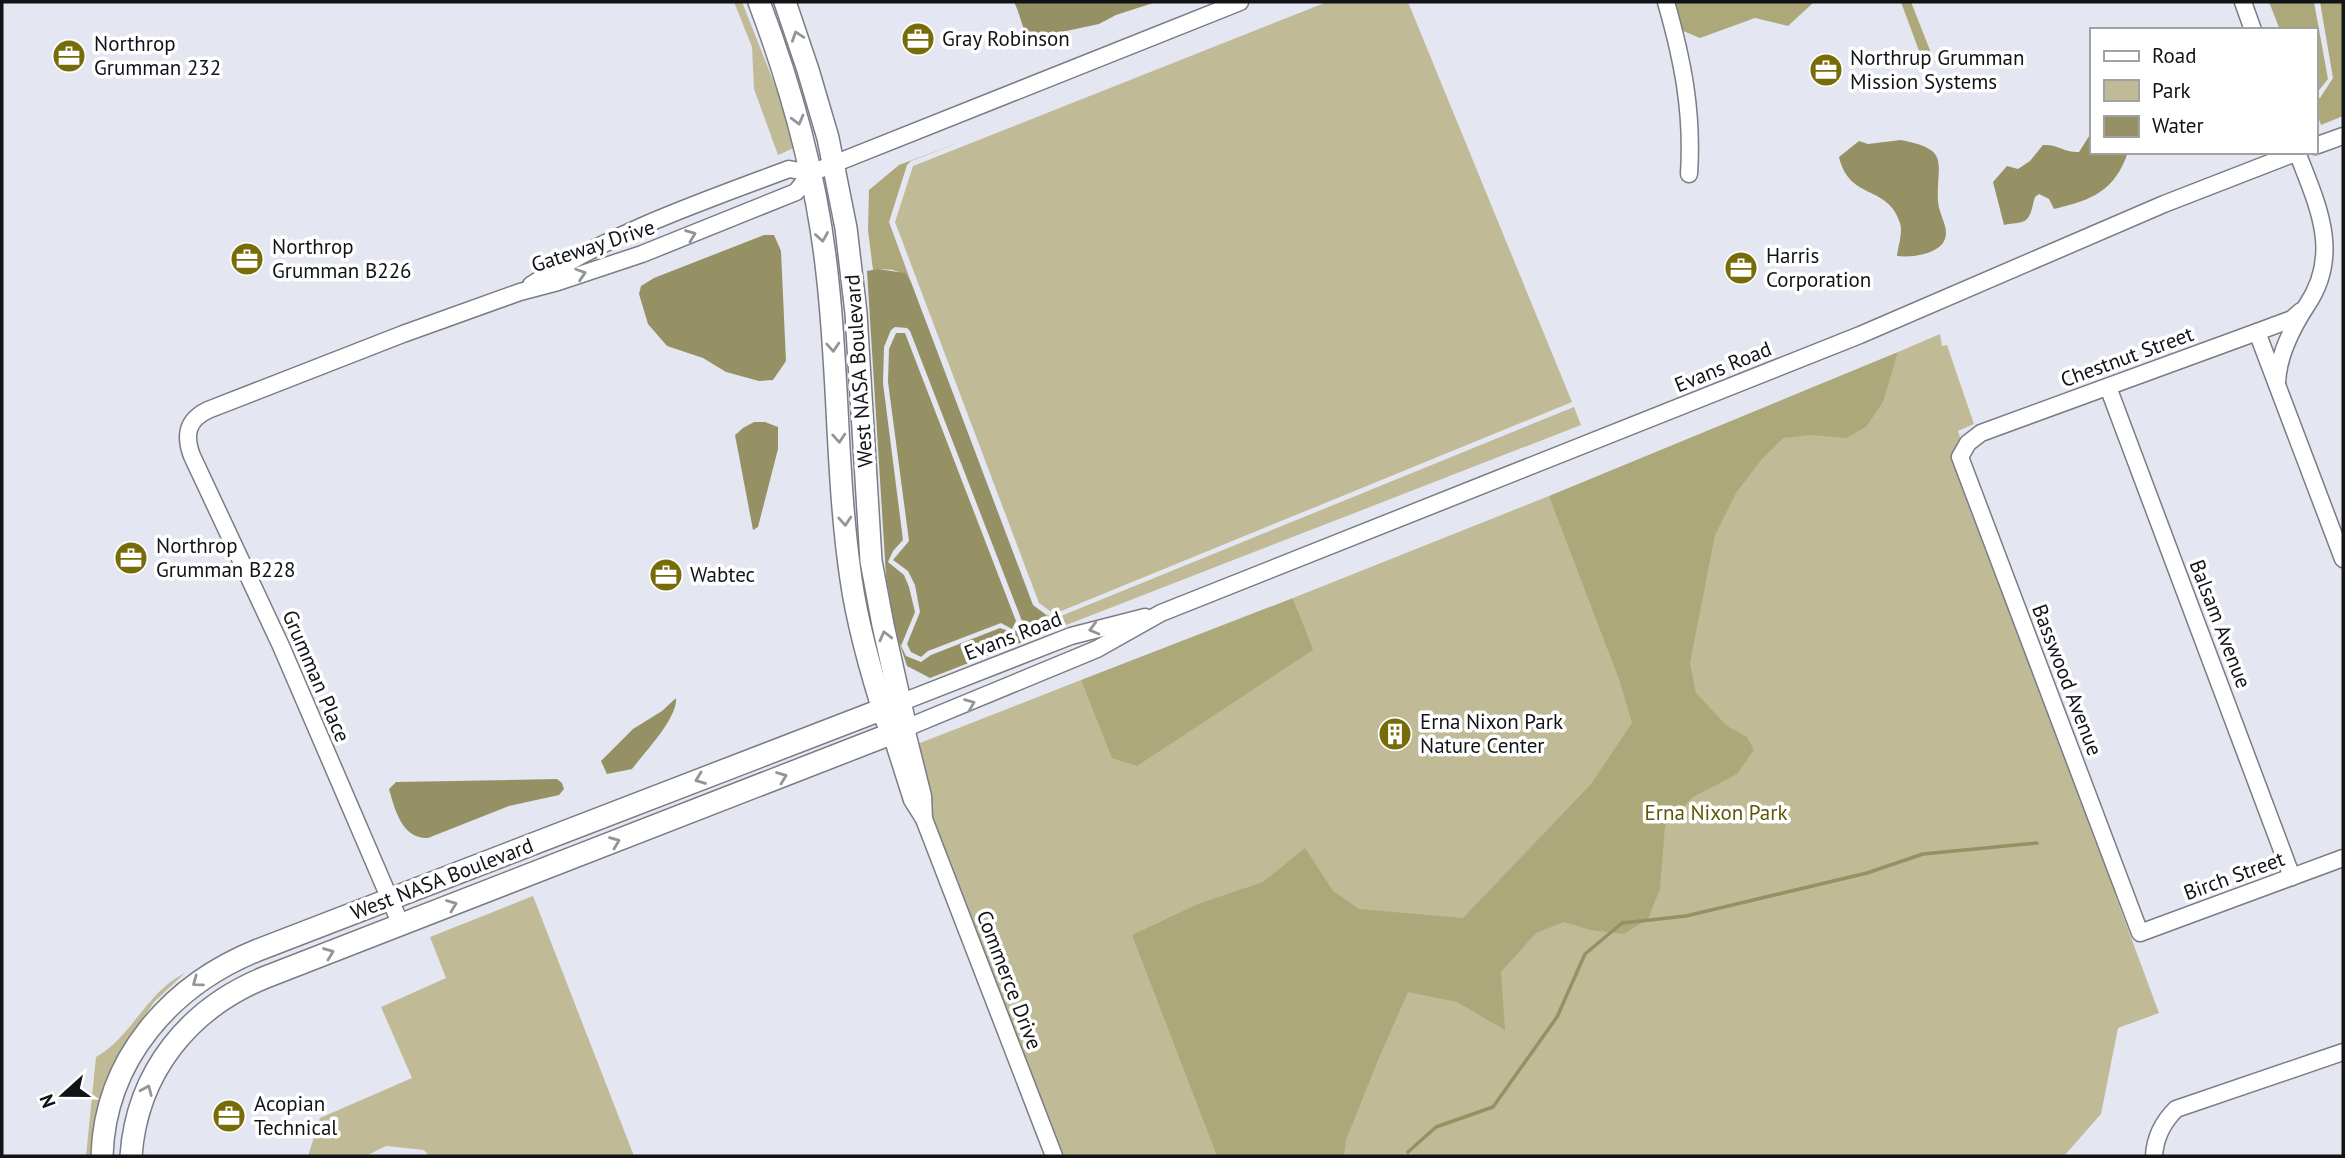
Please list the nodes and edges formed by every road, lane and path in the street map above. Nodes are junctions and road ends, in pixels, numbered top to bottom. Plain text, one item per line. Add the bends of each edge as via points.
1 (759, 2) edge
2 (785, 2) edge
3 (1240, 2) edge
4 (1666, 2) edge
5 (2243, 2) edge
6 (2252, 28) edge
7 (2343, 136) edge
8 (2317, 145) edge
9 (2293, 154) edge
10 (2299, 154) edge
11 (834, 163) junction
12 (811, 173) junction
13 (1689, 174) dead end
14 (520, 292) junction
15 (2301, 311) junction
16 (2257, 332) junction
17 (2277, 383) junction
18 (2108, 387) junction
19 (1968, 443) joint
20 (2343, 559) edge
21 (1161, 613) junction
22 (892, 706) junction
23 (899, 732) junction
24 (2343, 858) edge
25 (2292, 877) junction
26 (390, 899) junction
27 (401, 925) junction
28 (2140, 933) joint
29 (2343, 1052) edge
30 (102, 1156) edge
31 (131, 1156) edge
32 (1054, 1156) edge
33 (2154, 1156) edge

1 -> 12 main road, West NASA Boulevard
11 -> 2 main road, West NASA Boulevard
3 - 11 street, Gateway Drive
4 - 13 street via 1686,77
5 - 6 street
7 - 8 street
9 - 21 street, Evans Road via 1871,330
10 - 15 street via 2322,217 2325,247 2320,279
11 - 12 street, Gateway Drive
22 -> 11 main road, West NASA Boulevard via 871,561 853,286
14 -> 12 street, Gateway Drive via 642,254 752,210 796,192
12 - 14 street, Gateway Drive via 789,169 640,227 575,257
12 -> 22 main road, West NASA Boulevard via 830,301 850,570 865,648
14 - 26 street, Grumman Place via 208,410 193,420 188,431 192,456 276,635
15 - 16 street, Chestnut Street
15 - 17 street via 2278,367
16 - 17 street
16 - 18 street, Chestnut Street
17 - 20 street
18 - 19 street, Chestnut Street via 1981,433
18 - 25 street, Balsam Avenue
19 - 28 street, Basswood Avenue via 1960,457
21 -> 22 street, Evans Road via 1071,636
23 -> 21 street, Evans Road via 1097,649
22 - 23 main road, West NASA Boulevard
22 -> 26 main road, West NASA Boulevard
27 -> 23 main road, West NASA Boulevard
23 - 32 street, Commerce Drive via 912,800 924,819
24 - 25 street, Birch Street
25 - 28 street, Birch Street
26 - 27 street, Grumman Place
26 -> 30 main road, West NASA Boulevard via 235,960 180,996 143,1037 121,1076
31 -> 27 main road, West NASA Boulevard via 141,1107 160,1065 196,1019 226,996 266,977
29 - 33 street via 2176,1109 2164,1120

